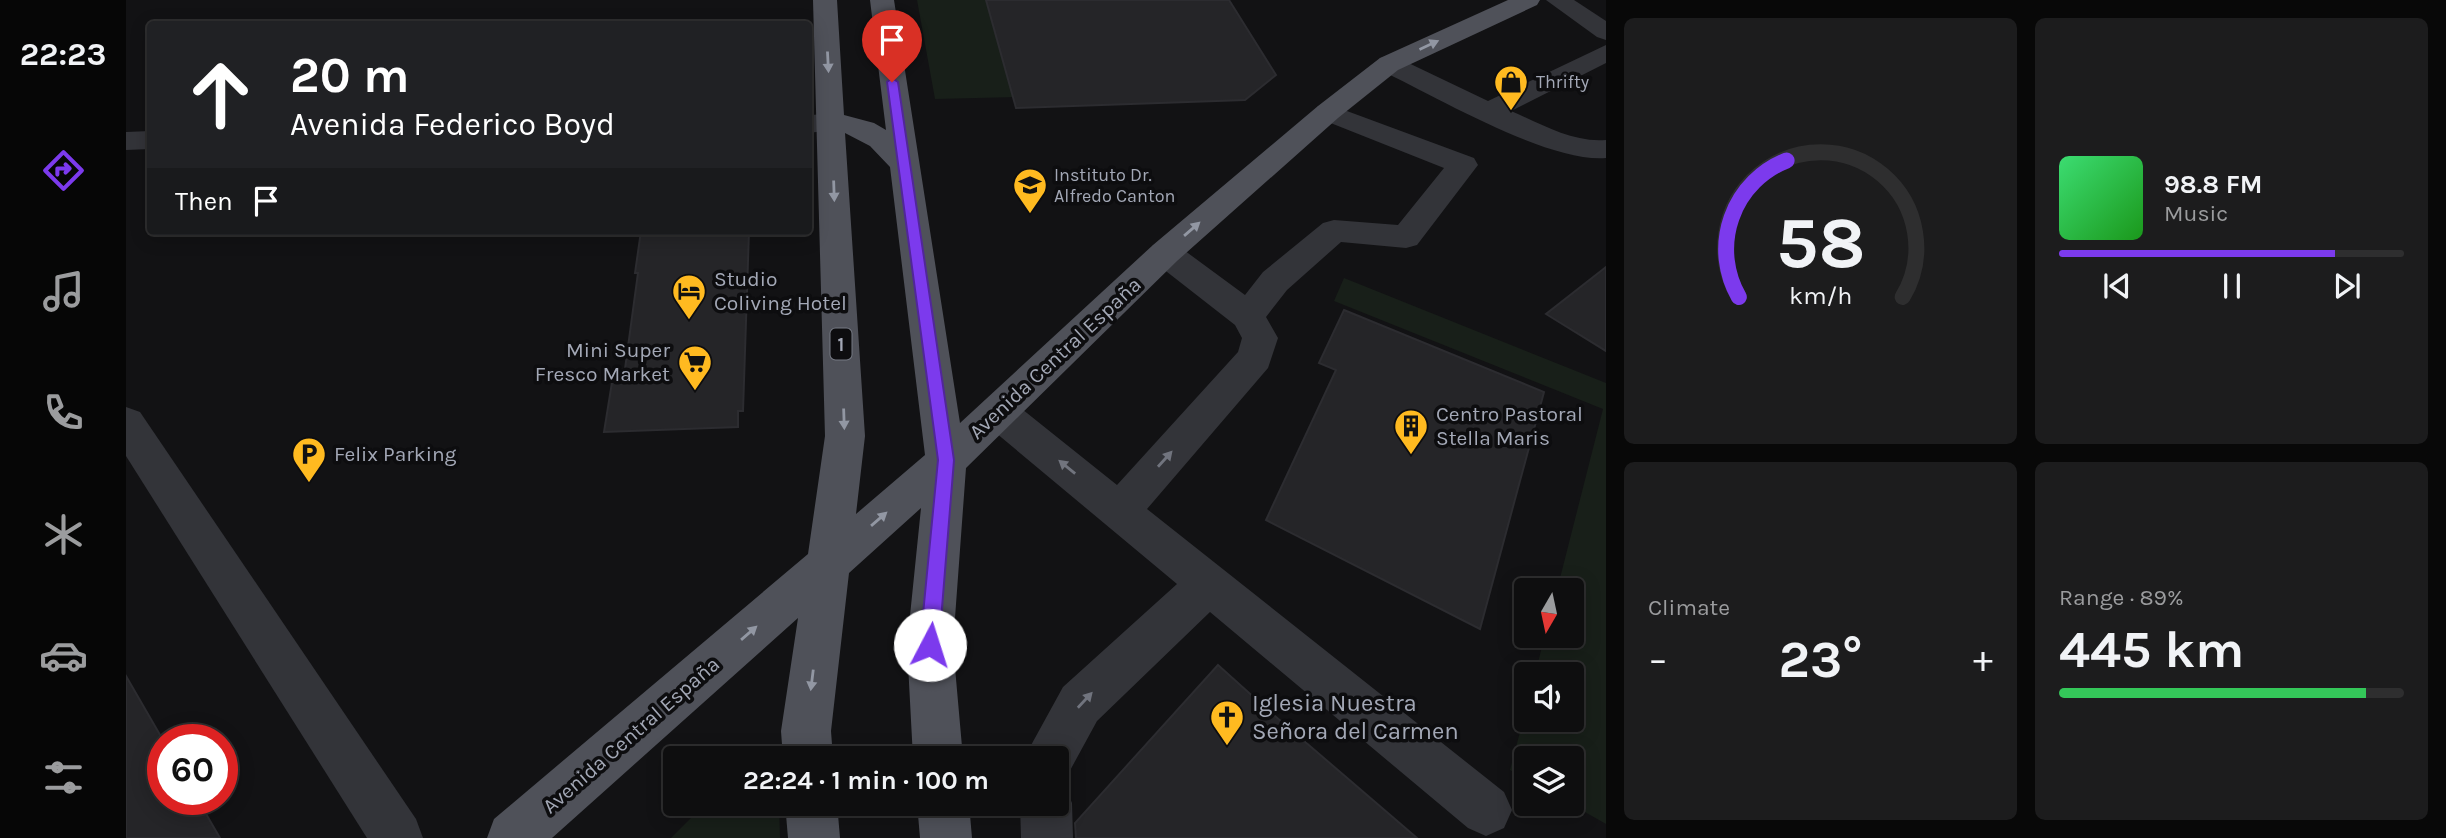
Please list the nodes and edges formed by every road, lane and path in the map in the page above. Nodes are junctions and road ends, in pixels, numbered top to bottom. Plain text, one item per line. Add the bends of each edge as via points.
1 (825, 0) edge
2 (882, 0) edge
3 (1528, 0) edge
4 (1558, 0) edge
5 (1606, 32) edge
6 (1606, 53) edge
7 (1389, 64) junction
8 (1328, 112) junction
9 (1488, 112) junction
10 (820, 123) edge
11 (147, 140) edge
12 (126, 141) edge
13 (1606, 149) edge
14 (903, 163) junction
15 (1165, 253) junction
16 (1248, 316) junction
17 (998, 412) junction
18 (126, 423) edge
19 (946, 460) junction
20 (1119, 510) junction
21 (828, 564) junction
22 (1210, 583) junction
23 (807, 746) edge
24 (937, 746) edge
25 (1056, 746) edge
26 (1486, 810) dead end
27 (812, 816) edge
28 (944, 816) edge
29 (1046, 816) edge
30 (397, 838) edge
31 (513, 838) edge
32 (814, 838) edge
33 (946, 838) edge
34 (1047, 838) edge

1 -> 10 main road, 1
2 - 14 main road
7 -> 3 main road, Avenida Central España
4 - 5 street
6 - 9 street
7 - 8 main road, Avenida Central España
7 - 9 street
15 -> 8 main road, Avenida Central España
8 - 16 street via 1463,165 1406,237 1334,231 1275,281
9 - 13 street via 1574,148
10 - 14 main road via 845,123 874,133
10 -> 21 main road, 1 via 845,436
11 - 12 street
14 - 19 main road
15 - 16 street
15 - 17 main road, Avenida Central España
20 -> 16 street via 1255,358 1260,338
17 - 19 main road, Avenida Central España
20 -> 17 street
18 - 30 street
21 -> 19 main road, Avenida Central España
19 - 24 main road via 930,645
20 - 22 street
21 -> 23 main road, 1
31 -> 21 main road, Avenida Central España
25 -> 22 street via 1080,704
22 - 26 street
27 - 32 main road
28 - 33 main road
29 - 34 street

